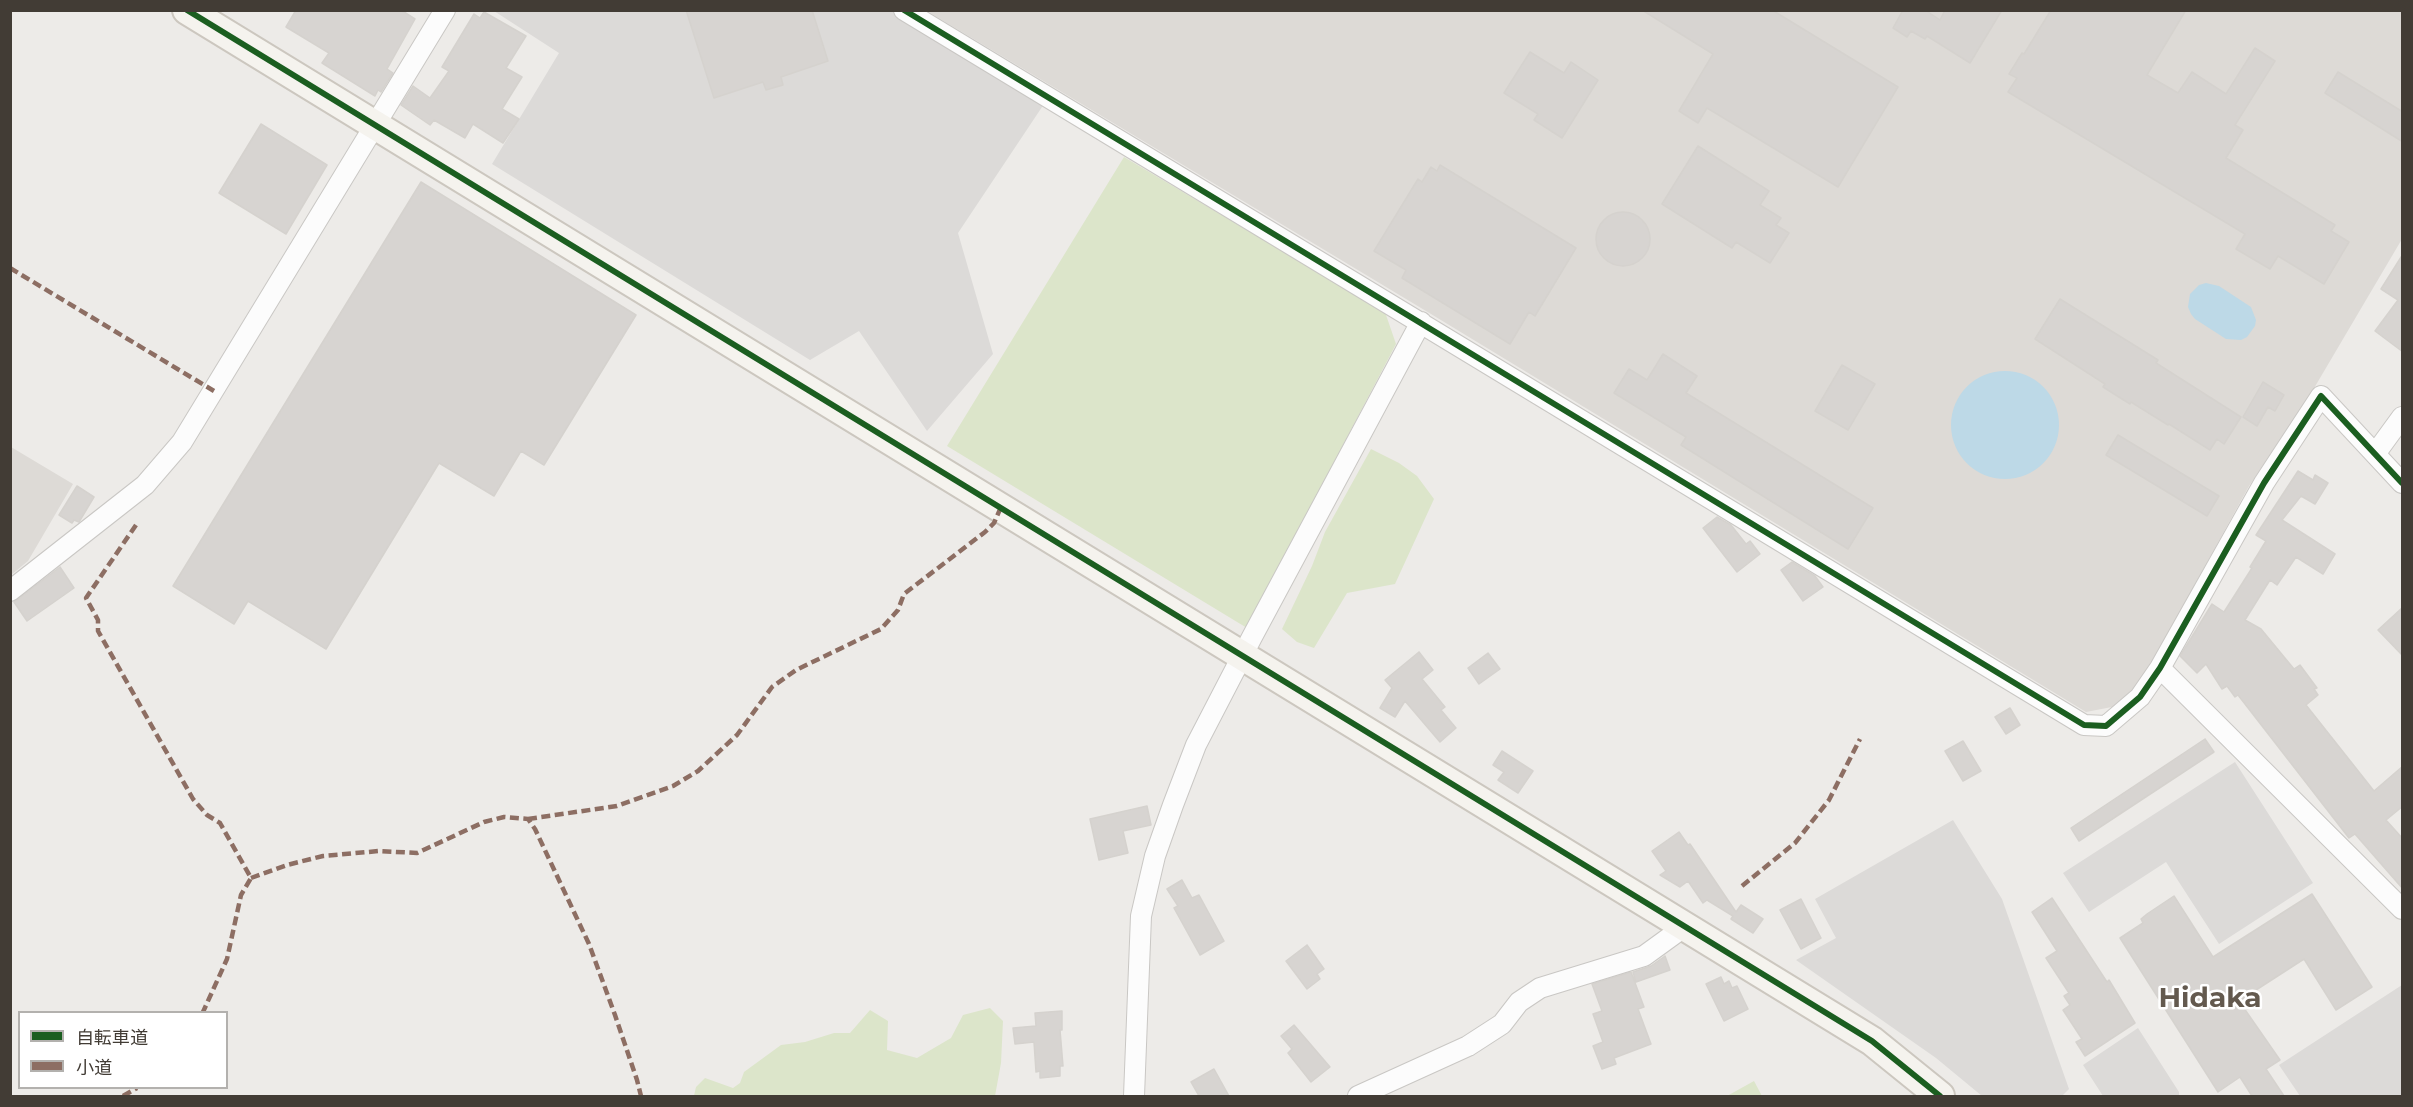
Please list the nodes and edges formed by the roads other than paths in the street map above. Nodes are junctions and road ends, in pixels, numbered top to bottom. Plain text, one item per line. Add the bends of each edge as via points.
1 (187, 10) edge
2 (445, 10) edge
3 (904, 10) edge
4 (375, 124) junction
5 (1421, 322) junction
6 (2403, 417) edge
7 (2375, 454) junction
8 (2403, 483) edge
9 (10, 591) edge
10 (1242, 656) junction
11 (2160, 668) junction
12 (2403, 909) edge
13 (1684, 927) junction
14 (1134, 1096) edge
15 (1358, 1096) edge
16 (1940, 1096) edge

1 - 4 street
2 - 4 street
3 - 5 street
4 - 9 street via 182,442 145,485
4 - 10 street
5 - 10 street
5 - 11 street via 2084,724 2106,726 2140,697
6 - 7 street
7 - 8 street
7 - 11 street via 2321,396 2264,483
10 - 13 street
10 - 14 street via 1197,745 1155,856 1141,916
11 - 12 street
13 - 15 street via 1644,956 1540,988 1519,1002 1502,1024 1468,1046
13 - 16 street via 1872,1041

